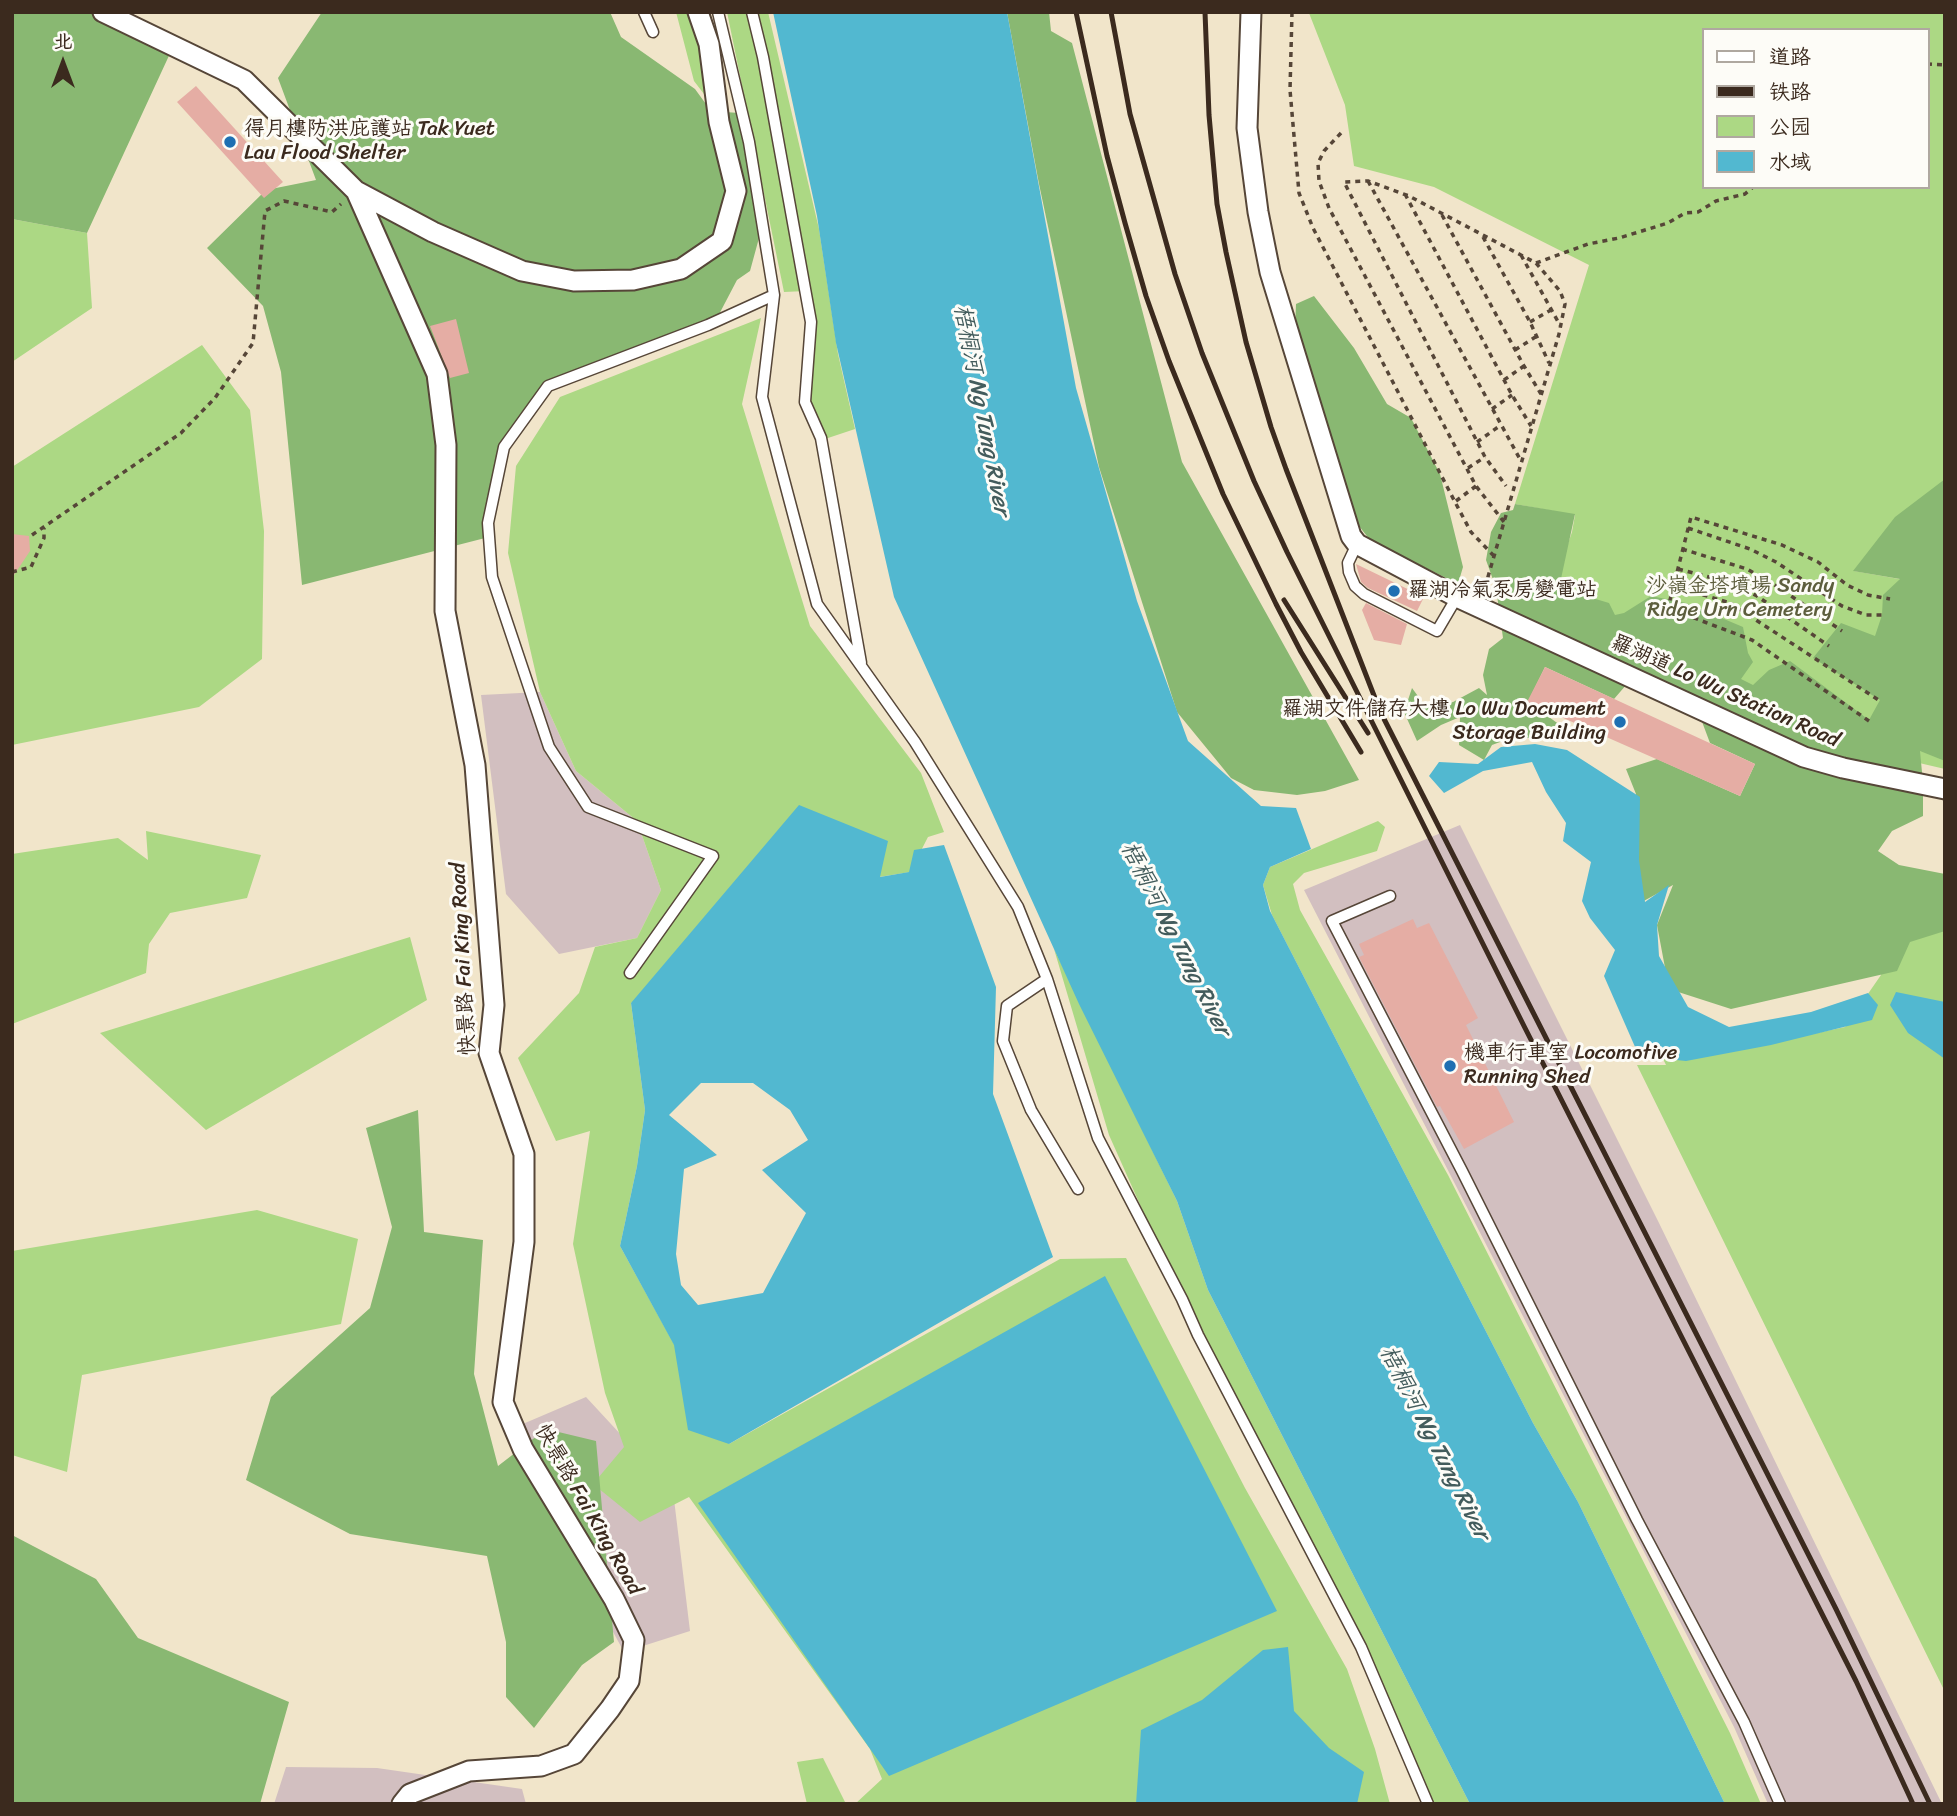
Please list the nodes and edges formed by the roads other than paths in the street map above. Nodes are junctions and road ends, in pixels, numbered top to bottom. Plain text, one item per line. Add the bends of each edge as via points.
1 (103, 12) edge
2 (644, 12) edge
3 (698, 12) edge
4 (718, 12) edge
5 (752, 12) edge
6 (1251, 12) edge
7 (653, 32) dead end
8 (356, 191) junction
9 (774, 295) junction
10 (1357, 544) junction
11 (1457, 597) junction
12 (861, 667) junction
13 (1945, 789) edge
14 (1390, 896) dead end
15 (630, 973) dead end
16 (1047, 979) junction
17 (1078, 1188) dead end
18 (402, 1804) edge
19 (1428, 1804) edge
20 (1780, 1804) edge

1 - 8 street via 244,80
2 - 7 lane
3 - 8 street via 709,44 719,122 736,191 722,241 681,269 633,280 574,281 522,271 433,232
4 - 9 lane via 749,142
5 - 12 lane via 811,322 805,402 821,438
6 - 10 street via 1247,128 1258,212 1270,272
8 - 18 street, 快景路 Fai King Road via 437,374 446,445 445,611 475,765 494,1005 489,1053 524,1154 524,1242 503,1402 523,1449 634,1640 629,1681 574,1754 541,1766 469,1771 410,1794
9 - 12 lane via 762,397 817,604
9 - 15 lane via 548,386 504,447 488,523 492,577 549,747 588,807 713,856
10 - 11 street, 羅湖道 Lo Wu Station Road
10 - 11 lane via 1349,572 1364,594 1437,631
11 - 13 street, 羅湖道 Lo Wu Station Road via 1804,757
12 - 16 lane via 915,742 1018,907
14 - 20 lane via 1332,921 1744,1722
16 - 17 lane via 1007,1006 1003,1041 1031,1110
16 - 19 lane via 1098,1138 1361,1647

